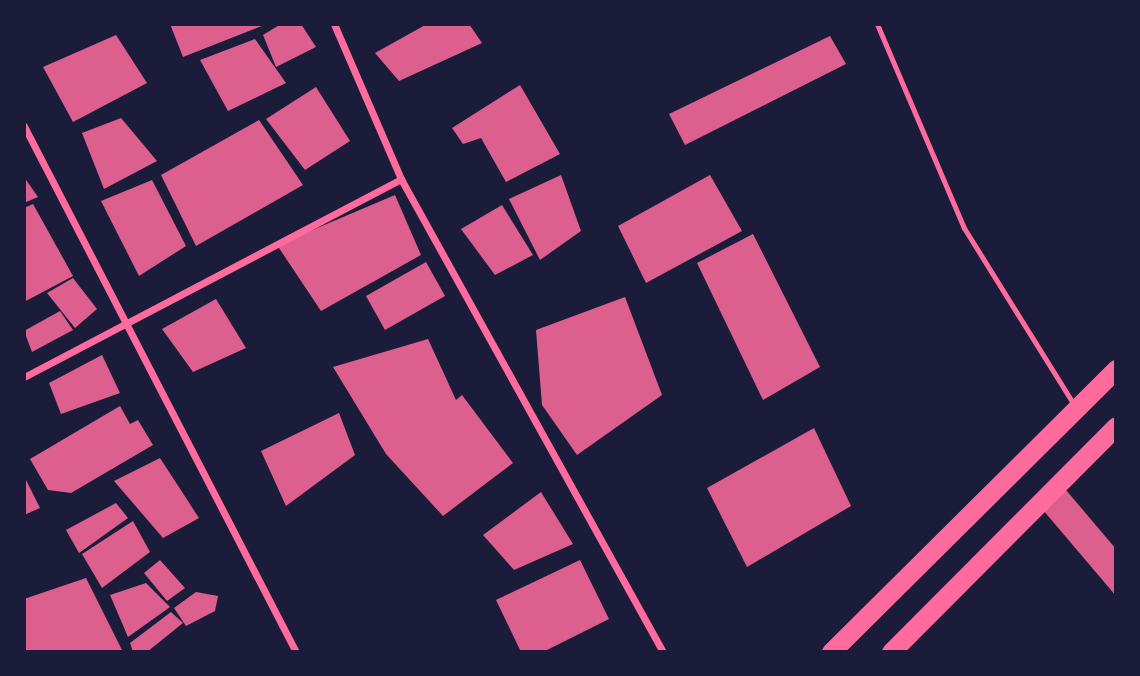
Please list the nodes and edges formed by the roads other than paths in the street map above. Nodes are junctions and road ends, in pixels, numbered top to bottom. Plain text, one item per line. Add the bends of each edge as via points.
1 (334, 24) edge
2 (877, 24) edge
3 (24, 127) edge
4 (401, 179) junction
5 (124, 326) junction
6 (1115, 369) edge
7 (24, 377) edge
8 (1076, 408) junction
9 (1115, 426) edge
10 (296, 652) edge
11 (663, 652) edge
12 (831, 652) edge
13 (891, 652) edge

1 - 4 street
2 - 8 lane via 964,228
3 - 5 street
4 - 5 street
4 - 11 street
5 - 7 street
5 - 10 street
6 - 8 highway
8 - 12 highway
9 - 13 highway

